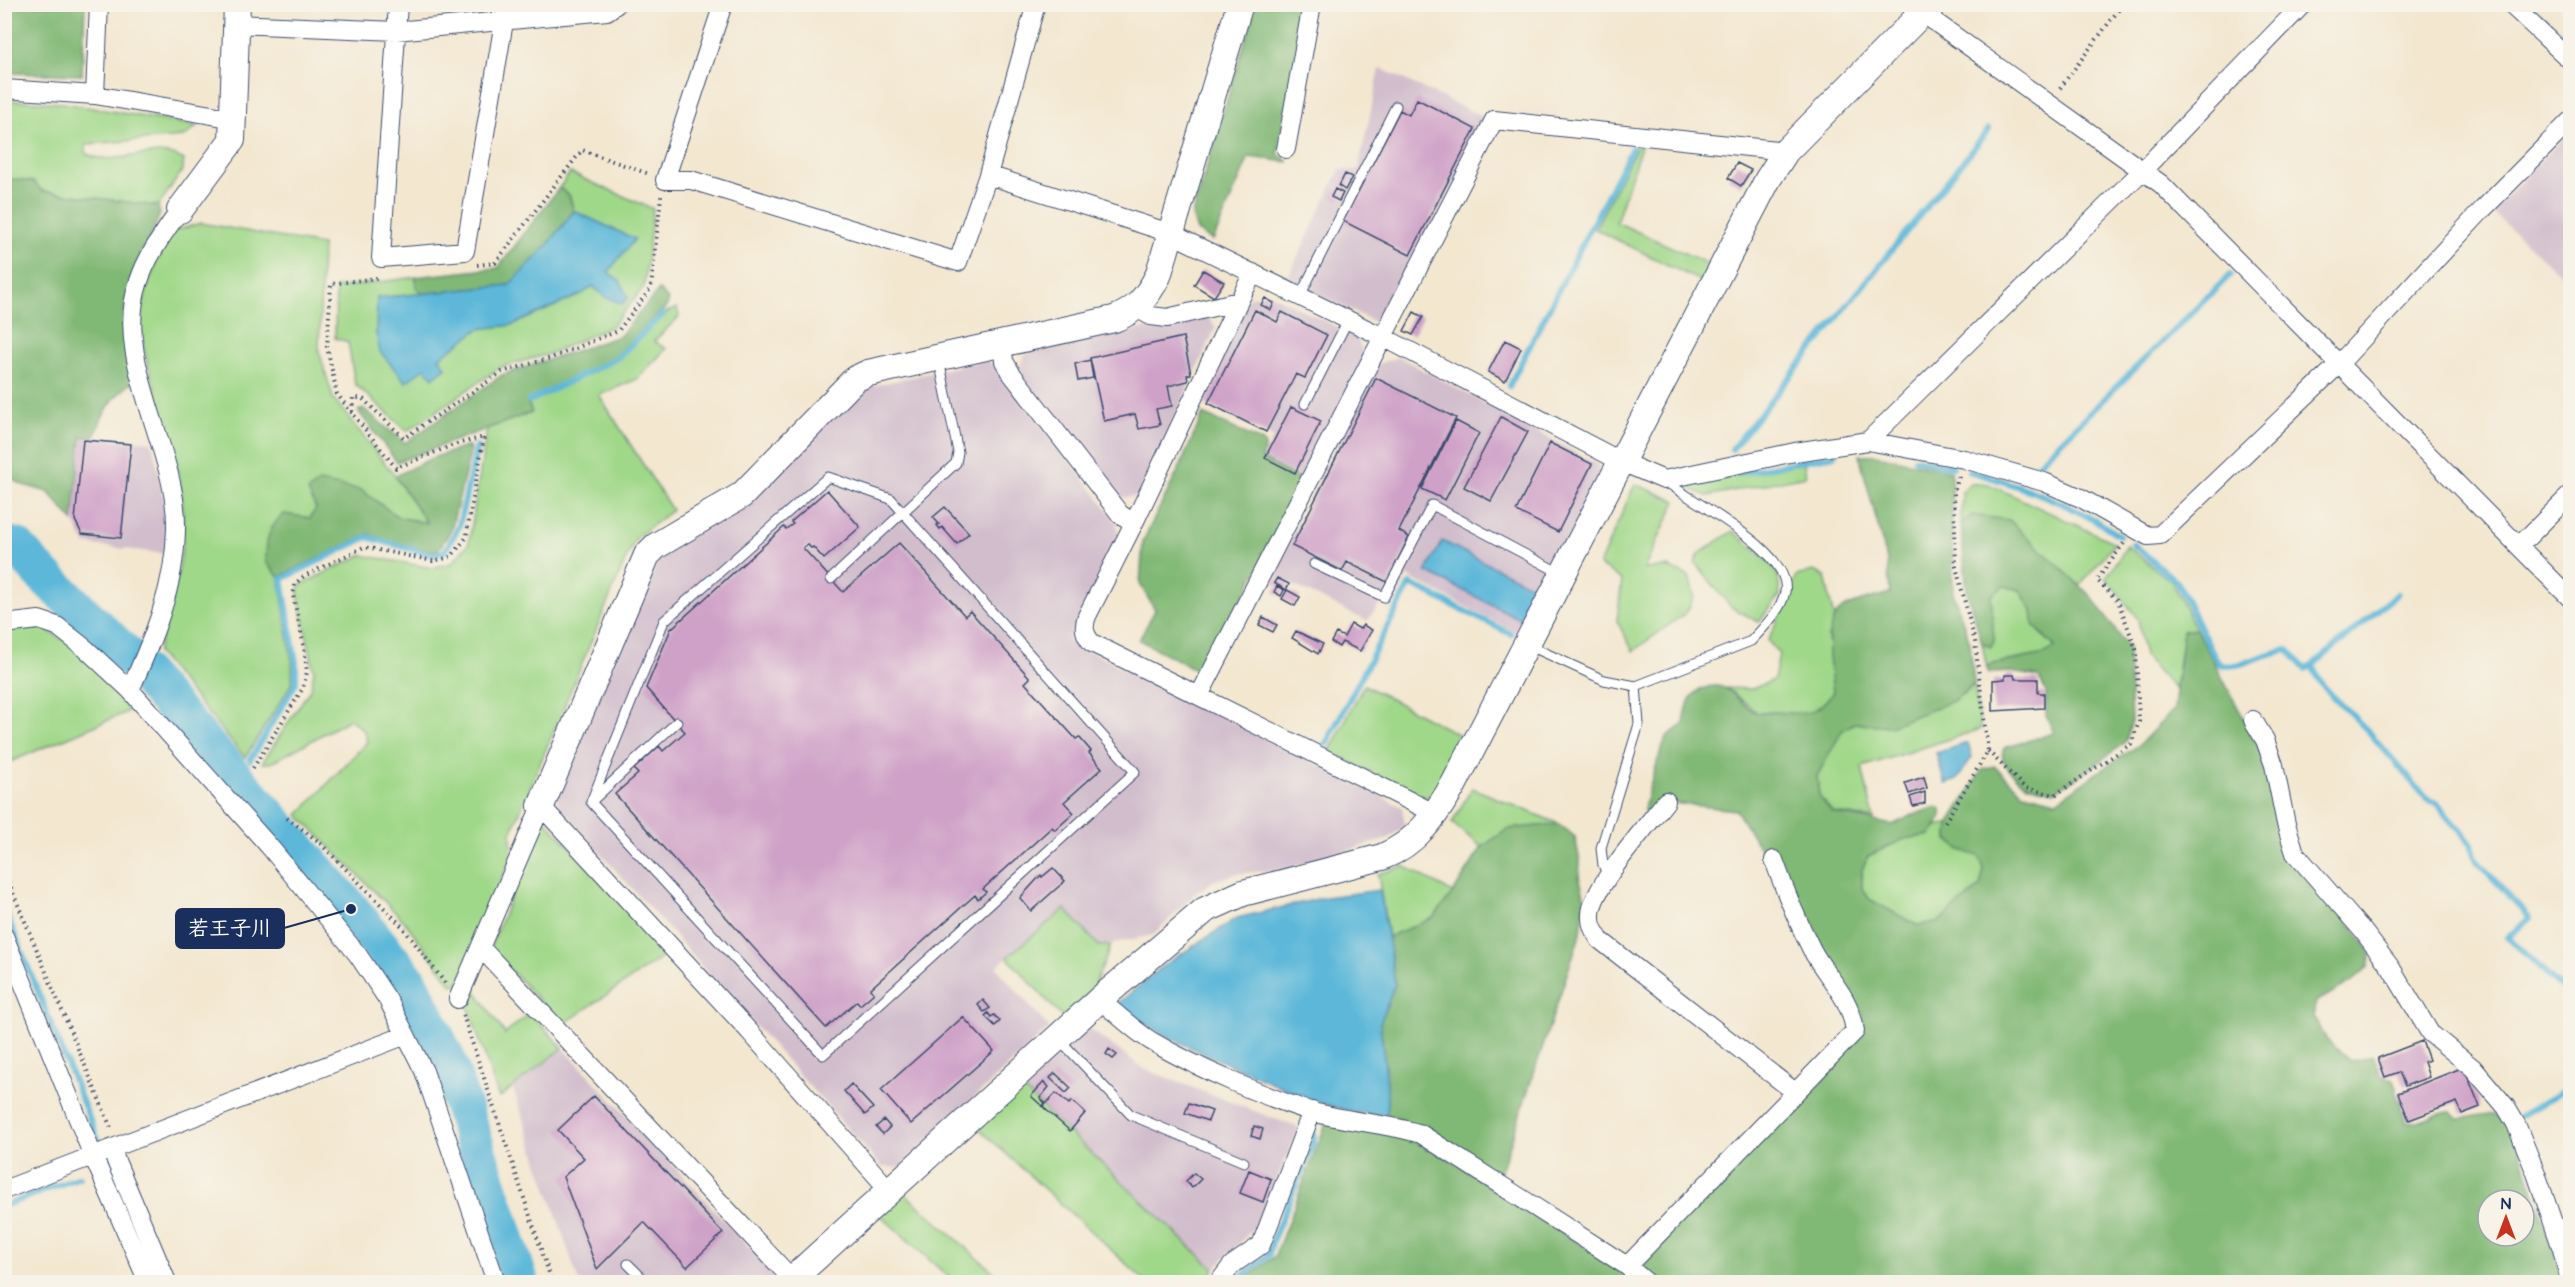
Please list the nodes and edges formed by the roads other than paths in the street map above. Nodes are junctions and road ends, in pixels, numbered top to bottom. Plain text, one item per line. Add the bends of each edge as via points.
1 (99, 4) edge
2 (398, 4) edge
3 (617, 4) edge
4 (723, 4) edge
5 (1036, 4) edge
6 (1240, 4) edge
7 (1312, 4) edge
8 (2303, 4) edge
9 (2510, 4) edge
10 (1922, 7) edge
11 (505, 13) edge
12 (237, 14) edge
13 (396, 31) junction
14 (2571, 60) edge
15 (4, 89) edge
16 (95, 95) junction
17 (1396, 106) dead end
18 (235, 119) junction
19 (2571, 121) edge
20 (1286, 149) dead end
21 (1785, 151) junction
22 (2142, 171) junction
23 (988, 175) junction
24 (180, 210) joint
25 (1170, 233) junction
26 (1253, 273) junction
27 (1300, 296) junction
28 (1239, 301) junction
29 (1136, 308) junction
30 (1348, 320) junction
31 (1385, 338) junction
32 (1002, 344) junction
33 (938, 358) junction
34 (2338, 365) junction
35 (1305, 404) dead end
36 (1868, 441) junction
37 (1622, 462) junction
38 (1664, 480) junction
39 (2571, 495) edge
40 (903, 512) junction
41 (1134, 523) junction
42 (2520, 545) junction
43 (1314, 564) dead end
44 (1564, 575) junction
45 (831, 579) dead end
46 (2571, 598) edge
47 (4, 624) edge
48 (1528, 645) junction
49 (1636, 686) junction
50 (130, 690) junction
51 (1199, 696) junction
52 (2253, 720) dead end
53 (676, 723) dead end
54 (1666, 801) dead end
55 (591, 802) junction
56 (541, 806) junction
57 (1436, 814) junction
58 (1774, 860) dead end
59 (1608, 876) junction
60 (4, 936) edge
61 (481, 948) junction
62 (458, 999) road end
63 (1099, 1000) junction
64 (406, 1035) junction
65 (1057, 1038) junction
66 (1795, 1092) junction
67 (1312, 1111) junction
68 (115, 1148) junction
69 (93, 1156) junction
70 (1244, 1162) dead end
71 (4, 1190) edge
72 (889, 1190) junction
73 (2566, 1247) edge
74 (628, 1264) dead end
75 (1627, 1266) junction
76 (790, 1281) edge
77 (148, 1282) edge
78 (167, 1282) edge
79 (496, 1282) edge
80 (646, 1282) edge
81 (1219, 1282) edge
82 (1646, 1282) edge
83 (2570, 1282) edge

1 - 16 street
2 - 13 street
3 - 11 street via 607,11
4 - 23 street via 665,180 691,180 957,262
5 - 23 street
6 - 25 street
7 - 20 street
8 - 22 street
9 - 14 street
10 - 21 street
10 - 22 street
11 - 13 street
11 - 13 street via 465,250 381,258
12 - 13 street
12 - 18 street
15 - 16 street
16 - 18 street
17 - 27 lane
18 - 24 street via 232,140
19 - 34 street
21 - 31 street via 1494,120
21 - 37 street
22 - 34 street via 2161,184
22 - 36 street
23 - 25 street
24 - 50 street via 151,252 138,283 133,317 141,380 172,483 176,529 165,603
25 - 26 street
25 - 29 street via 1158,276
26 - 27 street
26 - 28 street
27 - 30 street
28 - 29 street via 1167,318 1151,316
28 - 41 street
29 - 32 street via 1114,319
30 - 31 street
30 - 35 lane
31 - 37 street
31 - 51 street
32 - 33 street
32 - 41 street via 1004,361 1011,373 1120,514
33 - 40 lane via 958,452 956,463
33 - 56 street via 855,379 741,495 647,555
34 - 36 street via 2160,535 2148,536 2044,482 1964,459
34 - 42 street
36 - 38 street
37 - 38 street
37 - 44 street
38 - 49 lane via 1760,548 1783,574 1785,592 1779,607 1751,641
39 - 42 street
40 - 45 lane
40 - 55 lane via 891,499 828,477 664,621
40 - 55 lane via 1135,772 823,1055
41 - 51 street via 1087,616 1086,637 1092,644
42 - 46 street
43 - 44 lane via 1384,597 1432,505
44 - 48 street
47 - 50 street via 39,621 57,626
48 - 49 lane via 1604,680
48 - 57 street
49 - 59 lane via 1639,724 1601,849
50 - 64 street via 358,955
51 - 57 street
52 - 73 street via 2274,765 2295,853 2391,968 2430,1033 2473,1068 2506,1107
53 - 55 lane
54 - 59 street
56 - 61 street
56 - 72 street via 749,1031
57 - 63 street via 1399,850 1225,900 1205,910
58 - 66 street via 1790,905 1814,952 1852,1010 1855,1030
59 - 66 street via 1591,912 1592,928 1600,940
60 - 69 street
61 - 62 street
61 - 76 street
63 - 65 street
63 - 67 street via 1152,1041 1194,1063
64 - 68 street
64 - 79 street via 424,1071
65 - 70 lane via 1131,1115
65 - 72 street
66 - 75 street
67 - 75 street via 1421,1134
67 - 81 street via 1261,1245 1232,1265
68 - 69 street
68 - 78 street
69 - 71 street
69 - 77 street
72 - 76 street
73 - 83 street
74 - 80 lane
75 - 82 street

